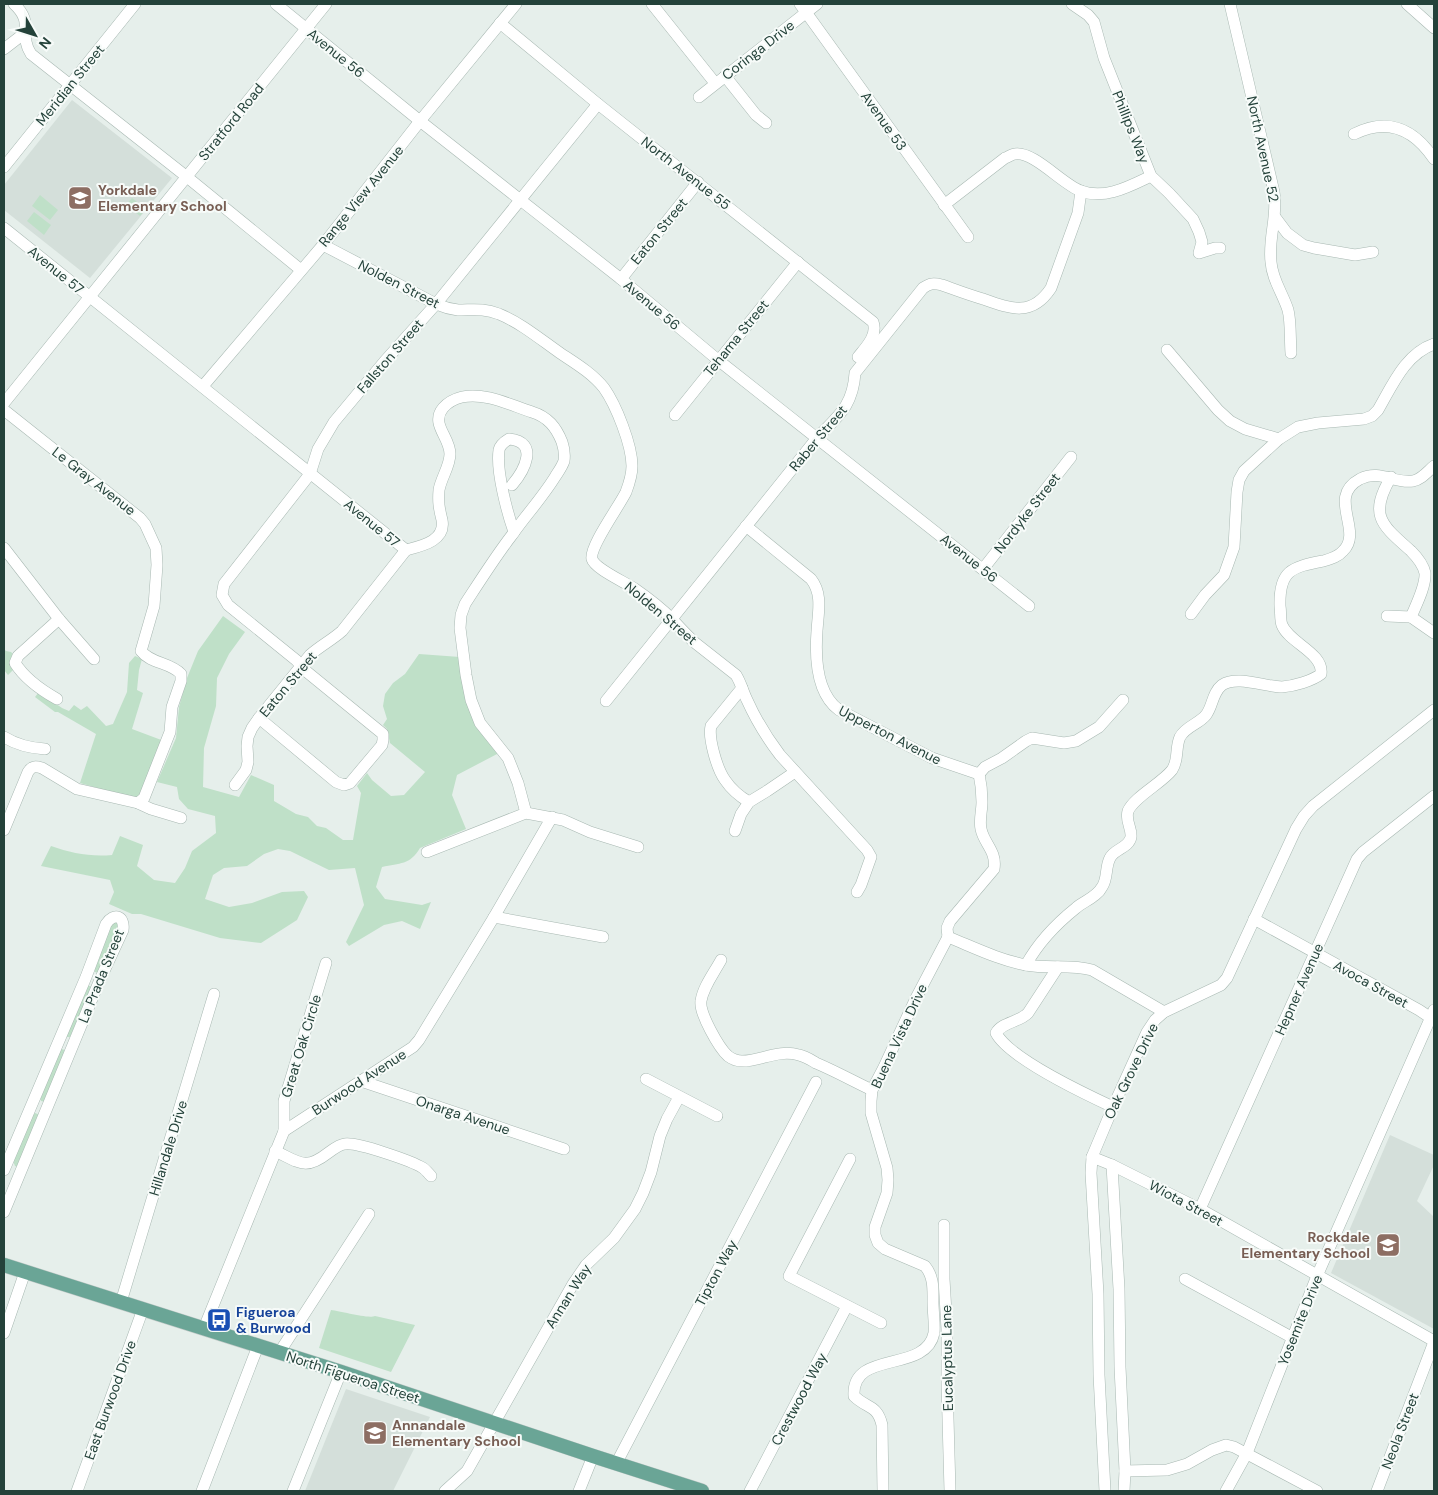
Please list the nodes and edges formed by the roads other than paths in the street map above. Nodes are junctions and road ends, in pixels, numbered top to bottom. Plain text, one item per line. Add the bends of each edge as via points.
1 (14, 4) edge
2 (135, 4) edge
3 (276, 4) edge
4 (326, 4) edge
5 (516, 4) edge
6 (652, 4) edge
7 (817, 4) edge
8 (1072, 4) edge
9 (1230, 4) edge
10 (1407, 4) edge
11 (803, 8) edge
12 (500, 23) junction
13 (1434, 28) edge
14 (306, 29) junction
15 (26, 32) junction
16 (4, 49) edge
17 (725, 76) junction
18 (715, 83) junction
19 (71, 84) junction
20 (699, 97) dead end
21 (598, 104) junction
22 (420, 121) junction
23 (766, 123) dead end
24 (1354, 134) dead end
25 (1434, 159) edge
26 (4, 167) edge
27 (188, 176) junction
28 (1150, 176) junction
29 (698, 182) junction
30 (1081, 191) junction
31 (520, 200) junction
32 (944, 205) junction
33 (1275, 217) junction
34 (4, 228) edge
35 (968, 237) dead end
36 (322, 244) junction
37 (1220, 248) dead end
38 (1374, 252) dead end
39 (798, 262) junction
40 (301, 270) junction
41 (621, 279) junction
42 (90, 296) junction
43 (436, 304) junction
44 (1434, 344) edge
45 (1167, 350) dead end
46 (1291, 352) dead end
47 (718, 360) junction
48 (855, 373) junction
49 (203, 386) junction
50 (4, 402) edge
51 (4, 410) edge
52 (675, 415) dead end
53 (817, 438) junction
54 (1279, 439) junction
55 (1071, 457) dead end
56 (1434, 466) edge
57 (310, 474) junction
58 (1390, 477) junction
59 (512, 485) dead end
60 (746, 526) junction
61 (514, 532) junction
62 (4, 548) edge
63 (406, 550) junction
64 (983, 570) junction
65 (1029, 606) dead end
66 (1191, 614) dead end
67 (1387, 616) dead end
68 (1411, 617) junction
69 (59, 619) junction
70 (672, 619) junction
71 (1434, 633) edge
72 (94, 659) dead end
73 (301, 666) junction
74 (742, 688) junction
75 (57, 699) dead end
76 (1123, 700) dead end
77 (606, 702) dead end
78 (1434, 710) edge
79 (259, 718) junction
80 (4, 737) edge
81 (44, 749) dead end
82 (795, 772) junction
83 (979, 774) junction
84 (235, 786) dead end
85 (1434, 796) edge
86 (749, 802) junction
87 (138, 803) junction
88 (526, 813) junction
89 (552, 817) junction
90 (181, 818) dead end
91 (4, 830) edge
92 (735, 831) dead end
93 (638, 847) dead end
94 (427, 852) dead end
95 (857, 892) dead end
96 (494, 917) junction
97 (1254, 919) junction
98 (603, 937) dead end
99 (948, 937) junction
100 (1314, 953) junction
101 (721, 960) dead end
102 (326, 963) dead end
103 (1026, 965) junction
104 (1058, 967) junction
105 (86, 977) junction
106 (99, 982) junction
107 (214, 994) dead end
108 (1164, 1012) junction
109 (1433, 1016) edge
110 (58, 1041) junction
111 (72, 1047) junction
112 (646, 1079) dead end
113 (361, 1081) junction
114 (816, 1082) dead end
115 (872, 1090) junction
116 (679, 1097) junction
117 (32, 1105) junction
118 (1113, 1107) junction
119 (46, 1110) junction
120 (717, 1116) dead end
121 (284, 1131) junction
122 (564, 1149) dead end
123 (275, 1151) junction
124 (1092, 1157) junction
125 (850, 1159) dead end
126 (1112, 1165) junction
127 (4, 1168) edge
128 (20, 1174) junction
129 (431, 1176) dead end
130 (1200, 1209) junction
131 (4, 1212) edge
132 (370, 1214) dead end
133 (944, 1224) dead end
134 (4, 1265) edge
135 (25, 1272) junction
136 (1317, 1276) junction
137 (1185, 1279) dead end
138 (938, 1280) junction
139 (122, 1302) junction
140 (847, 1306) junction
141 (142, 1309) junction
142 (881, 1323) dead end
143 (204, 1328) junction
144 (4, 1333) edge
145 (1293, 1338) junction
146 (1434, 1342) edge
147 (258, 1346) junction
148 (278, 1353) junction
149 (342, 1372) junction
150 (493, 1423) junction
151 (1247, 1453) junction
152 (593, 1456) junction
153 (616, 1464) junction
154 (1125, 1472) junction
155 (77, 1491) edge
156 (202, 1491) edge
157 (293, 1491) edge
158 (445, 1491) edge
159 (579, 1491) edge
160 (702, 1491) edge
161 (750, 1491) edge
162 (883, 1491) edge
163 (950, 1491) edge
164 (1105, 1491) edge
165 (1124, 1491) edge
166 (1226, 1491) edge
167 (1317, 1491) edge
168 (1377, 1491) edge

1 - 15 street via 26,20
2 - 19 street, Meridian Street
3 - 14 street, Avenue 56
4 - 14 street, Stratford Road
5 - 12 street, Range View Avenue
6 - 18 street
7 - 11 street, Coringa Drive
8 - 28 street, Phillips Way via 1094,22 1104,58
9 - 33 street, North Avenue 52 via 1274,192
10 - 13 street
11 - 17 street, Coringa Drive
11 - 32 street, Avenue 53
12 - 21 street, North Avenue 55
12 - 22 street, Range View Avenue
14 - 22 street, Avenue 56
14 - 27 street, Stratford Road
15 - 16 street
15 - 19 street via 26,45 32,54
17 - 18 street, Coringa Drive
17 - 23 street
18 - 20 street, Coringa Drive
19 - 26 street, Meridian Street
19 - 27 street
21 - 29 street, North Avenue 55
21 - 31 street, Fallston Street
22 - 31 street, Avenue 56
22 - 36 street, Range View Avenue
24 - 25 street via 1376,126 1399,129 1419,139
27 - 40 street
27 - 42 street, Stratford Road
28 - 30 street via 1113,192 1096,194
28 - 37 street, Phillips Way via 1193,219 1202,242 1200,253
29 - 39 street, North Avenue 55
29 - 41 street, Eaton Street
30 - 32 street via 1032,158 1014,154
30 - 48 street, Raber Street via 1078,213 1045,298 1032,306 1015,309 942,285 928,284
31 - 41 street, Avenue 56
31 - 43 street, Fallston Street
32 - 35 street, Avenue 53
33 - 38 street via 1304,245 1355,255
33 - 46 street, North Avenue 52 via 1270,262 1288,311
34 - 42 street, Avenue 57
36 - 40 street, Range View Avenue
36 - 43 street, Nolden Street
39 - 47 street, Tehama Street
39 - 48 street, North Avenue 55 via 873,322 875,332 856,360
40 - 49 street, Range View Avenue
41 - 47 street, Avenue 56
42 - 49 street, Avenue 57
42 - 50 street, Stratford Road
43 - 57 street, Fallston Street via 334,422 318,449
43 - 70 street, Nolden Street via 459,310 484,310 512,320 590,374 604,389 622,426 632,467 626,492 596,542 592,559
44 - 54 street via 1426,346 1405,365 1372,416 1357,421 1298,427
45 - 54 street via 1230,421
47 - 52 street, Tehama Street
47 - 53 street, Avenue 56
48 - 53 street, Raber Street via 854,388 843,412
49 - 57 street, Avenue 57
51 - 87 street, Le Gray Avenue via 140,518 156,548 154,606 141,651 151,660 172,666 181,674 181,681 172,707 170,732 144,798
53 - 60 street, Raber Street
53 - 64 street, Avenue 56
54 - 66 street via 1244,471 1239,480 1234,547 1224,575
55 - 64 street, Nordyke Street
56 - 58 street via 1413,481
57 - 63 street, Avenue 57
57 - 73 street, Fallston Street via 224,584 222,595 228,605
58 - 68 street via 1380,501 1382,522 1421,562 1424,573 1424,582
58 - 103 street via 1381,475 1360,479 1348,491 1345,499 1350,536 1344,551 1329,559 1296,568 1282,582 1282,626 1320,662 1321,674 1282,687 1232,682 1222,686 1214,694 1207,713 1180,737 1176,764 1171,772 1129,810 1129,841 1110,858 1102,889 1066,916 1039,945
59 - 61 street via 527,462 527,451 520,441 509,439 499,449 506,508
60 - 70 street, Raber Street
60 - 83 street, Upperton Avenue via 816,585 818,668 825,696 831,704 932,758
61 - 63 street, Avenue 57 via 562,466 564,447 554,425 537,413 490,398 470,396 448,403 438,418 450,454 438,500 442,521 438,535 433,541
61 - 88 street, Avenue 57 via 465,604 460,628 473,706 480,723 508,758
62 - 69 street
63 - 73 street, Eaton Street via 342,631 318,648
64 - 65 street, Avenue 56
67 - 68 street
68 - 71 street
69 - 72 street
69 - 75 street via 18,656 15,663 35,685
70 - 74 street, Nolden Street via 736,675
70 - 77 street, Raber Street
73 - 79 street, Eaton Street
73 - 79 street via 383,734 382,745 350,783 344,785 336,782
74 - 82 street, Nolden Street via 768,740
74 - 86 street via 709,732 724,779
76 - 83 street via 1099,727 1076,741 1064,743 1032,738
78 - 97 street, Oak Grove Drive via 1304,816
79 - 84 street, Eaton Street via 248,737 246,770
80 - 81 street via 30,748
82 - 86 street
82 - 95 street, Nolden Street via 871,856
83 - 99 street via 982,832 993,853 994,869 950,921
85 - 100 street, Hepner Avenue via 1357,859
86 - 92 street
87 - 90 street
87 - 91 street via 77,789 36,766 28,772
88 - 89 street
88 - 94 street
89 - 93 street
89 - 96 street, Burwood Avenue
96 - 98 street
96 - 113 street, Burwood Avenue via 419,1040
97 - 100 street, Avoca Street
97 - 108 street, Oak Grove Drive via 1222,985
99 - 103 street
99 - 115 street, Buena Vista Drive
100 - 109 street, Avoca Street
100 - 130 street, Hepner Avenue
101 - 115 street via 700,1003 716,1040 728,1057 742,1061 783,1054 798,1055
102 - 121 street, Great Oak Circle via 284,1101
103 - 104 street
104 - 108 street via 1092,970
104 - 118 street via 1024,1018 996,1033 1012,1051 1040,1069
105 - 106 street
105 - 106 street, La Prada Street via 106,924 110,918 117,917 123,925 122,930
105 - 110 street, La Prada Street
106 - 111 street, La Prada Street
107 - 139 street, Hillandale Drive
108 - 118 street, Oak Grove Drive via 1147,1032
109 - 136 street, Yosemite Drive
110 - 111 street
110 - 117 street, La Prada Street
111 - 119 street, La Prada Street
112 - 116 street
113 - 121 street, Burwood Avenue
113 - 122 street, Onarga Avenue
114 - 153 street, Tipton Way
115 - 138 street, Buena Vista Drive via 871,1114 888,1180 874,1235 885,1249 924,1266
116 - 120 street
116 - 150 street, Annan Way via 660,1136 651,1172 635,1209 573,1284
117 - 119 street
117 - 127 street, La Prada Street
118 - 124 street, Oak Grove Drive
119 - 128 street, La Prada Street
121 - 123 street
123 - 129 street via 303,1164 317,1162 331,1150 345,1144 407,1160
123 - 143 street
124 - 126 street, Wiota Street
124 - 164 street, Oak Grove Drive
125 - 140 street via 789,1276
126 - 130 street, Wiota Street
126 - 154 street
127 - 128 street
128 - 131 street, La Prada Street
130 - 136 street, Wiota Street
132 - 148 street
133 - 138 street, Eucalyptus Lane
134 - 135 main road, North Figueroa Street
135 - 139 main road, North Figueroa Street
135 - 144 street
136 - 145 street, Yosemite Drive
136 - 146 street, Wiota Street
137 - 145 street
138 - 162 street via 934,1333 924,1350 868,1369 861,1374 853,1389 858,1400 880,1416
138 - 163 street, Eucalyptus Lane via 947,1329
139 - 141 main road, North Figueroa Street
140 - 142 street
140 - 161 street, Crestwood Way
141 - 143 main road, North Figueroa Street
141 - 155 street, East Burwood Drive
143 - 147 main road, North Figueroa Street
145 - 151 street, Yosemite Drive
146 - 168 street, Neola Street
147 - 148 main road, North Figueroa Street
147 - 156 street
148 - 149 main road, North Figueroa Street
149 - 150 main road, North Figueroa Street
149 - 157 street
150 - 152 main road, North Figueroa Street
150 - 158 street, Annan Way via 467,1471
151 - 154 street via 1226,1445 1167,1470
151 - 166 street, Yosemite Drive
151 - 167 street
152 - 153 main road, North Figueroa Street
152 - 159 street
153 - 160 main road, North Figueroa Street
154 - 165 street

